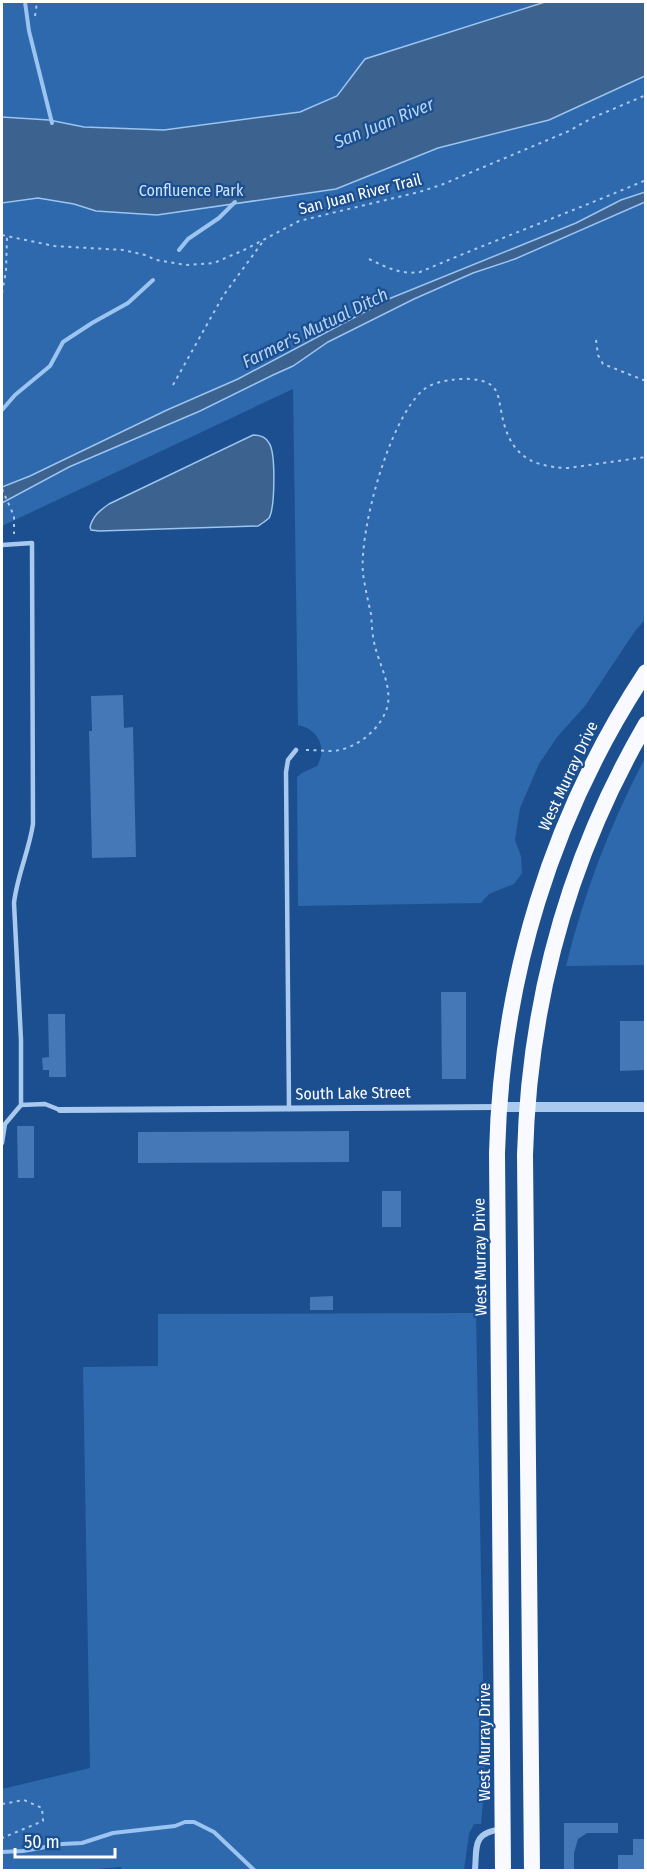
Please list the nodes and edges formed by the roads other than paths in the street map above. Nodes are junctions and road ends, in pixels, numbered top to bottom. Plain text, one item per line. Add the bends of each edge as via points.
1 (2, 545) edge
2 (645, 672) edge
3 (645, 724) edge
4 (296, 750) road end
5 (21, 1105) junction
6 (498, 1107) junction
7 (526, 1107) junction
8 (645, 1107) edge
9 (289, 1109) junction
10 (60, 1110) joint
11 (2, 1143) edge
12 (502, 1829) junction
13 (475, 1870) edge
14 (503, 1870) edge
15 (532, 1870) edge

1 - 5 lane via 32,543 33,824 14,903
2 - 6 highway, West Murray Drive via 598,752 548,867 512,1003
3 - 7 highway via 590,834 568,894 540,1003
4 - 9 lane via 288,760 286,772
5 - 10 lane via 45,1104
5 - 11 lane via 5,1124
6 - 7 street, South Lake Street
6 - 9 street, South Lake Street
6 - 12 highway, West Murray Drive
7 - 8 street, South Lake Street
7 - 15 highway
9 - 10 street, South Lake Street
12 - 13 street via 481,1835
12 - 14 highway, West Murray Drive

